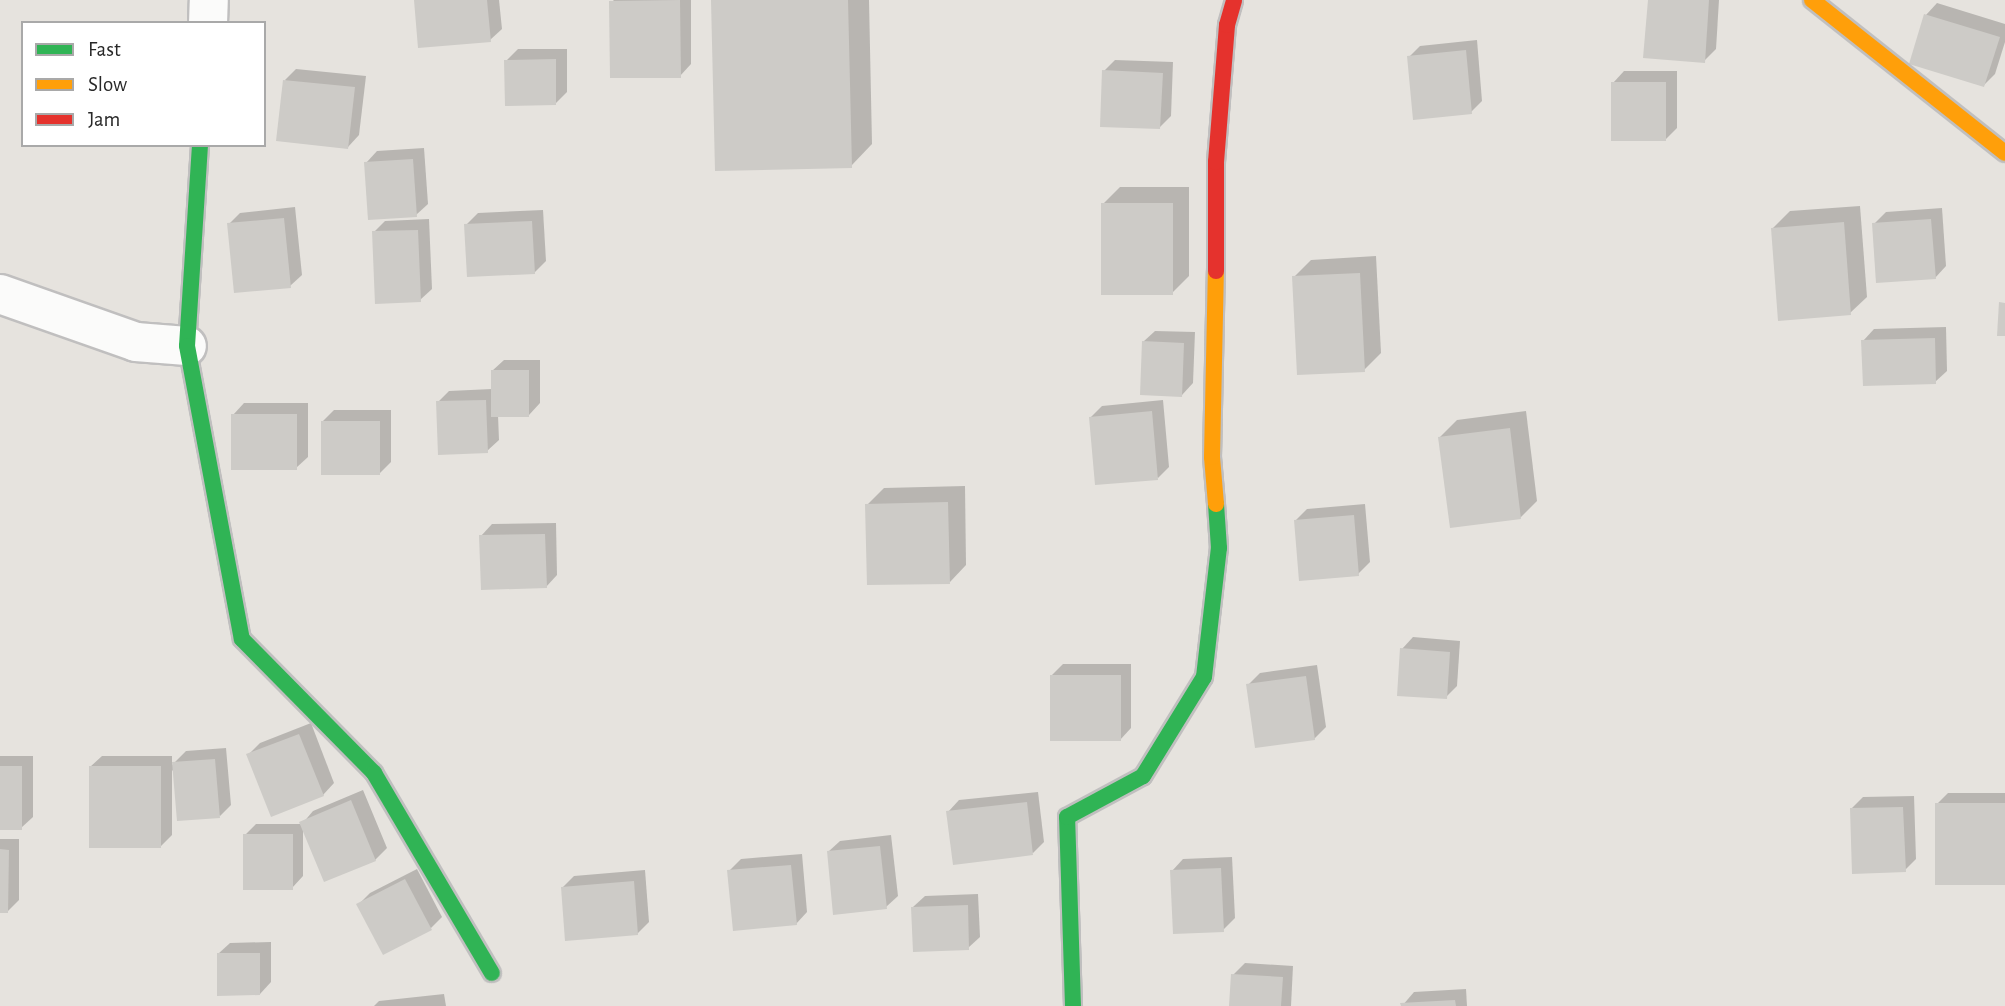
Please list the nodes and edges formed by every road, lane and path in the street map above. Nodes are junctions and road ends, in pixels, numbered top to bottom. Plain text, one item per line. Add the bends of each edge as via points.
1 (209, 0) edge
2 (1234, 0) edge
3 (1812, 0) edge
4 (208, 21) edge
5 (200, 147) edge
6 (2005, 153) edge
7 (0, 294) edge
8 (187, 345) junction
9 (492, 974) dead end
10 (1073, 1006) edge

1 - 4 street
2 - 10 street via 1227,26 1216,162 1212,457 1219,548 1204,677 1143,776 1067,817
3 - 6 street
5 - 8 street
7 - 8 street via 136,342
8 - 9 street via 242,639 374,773

